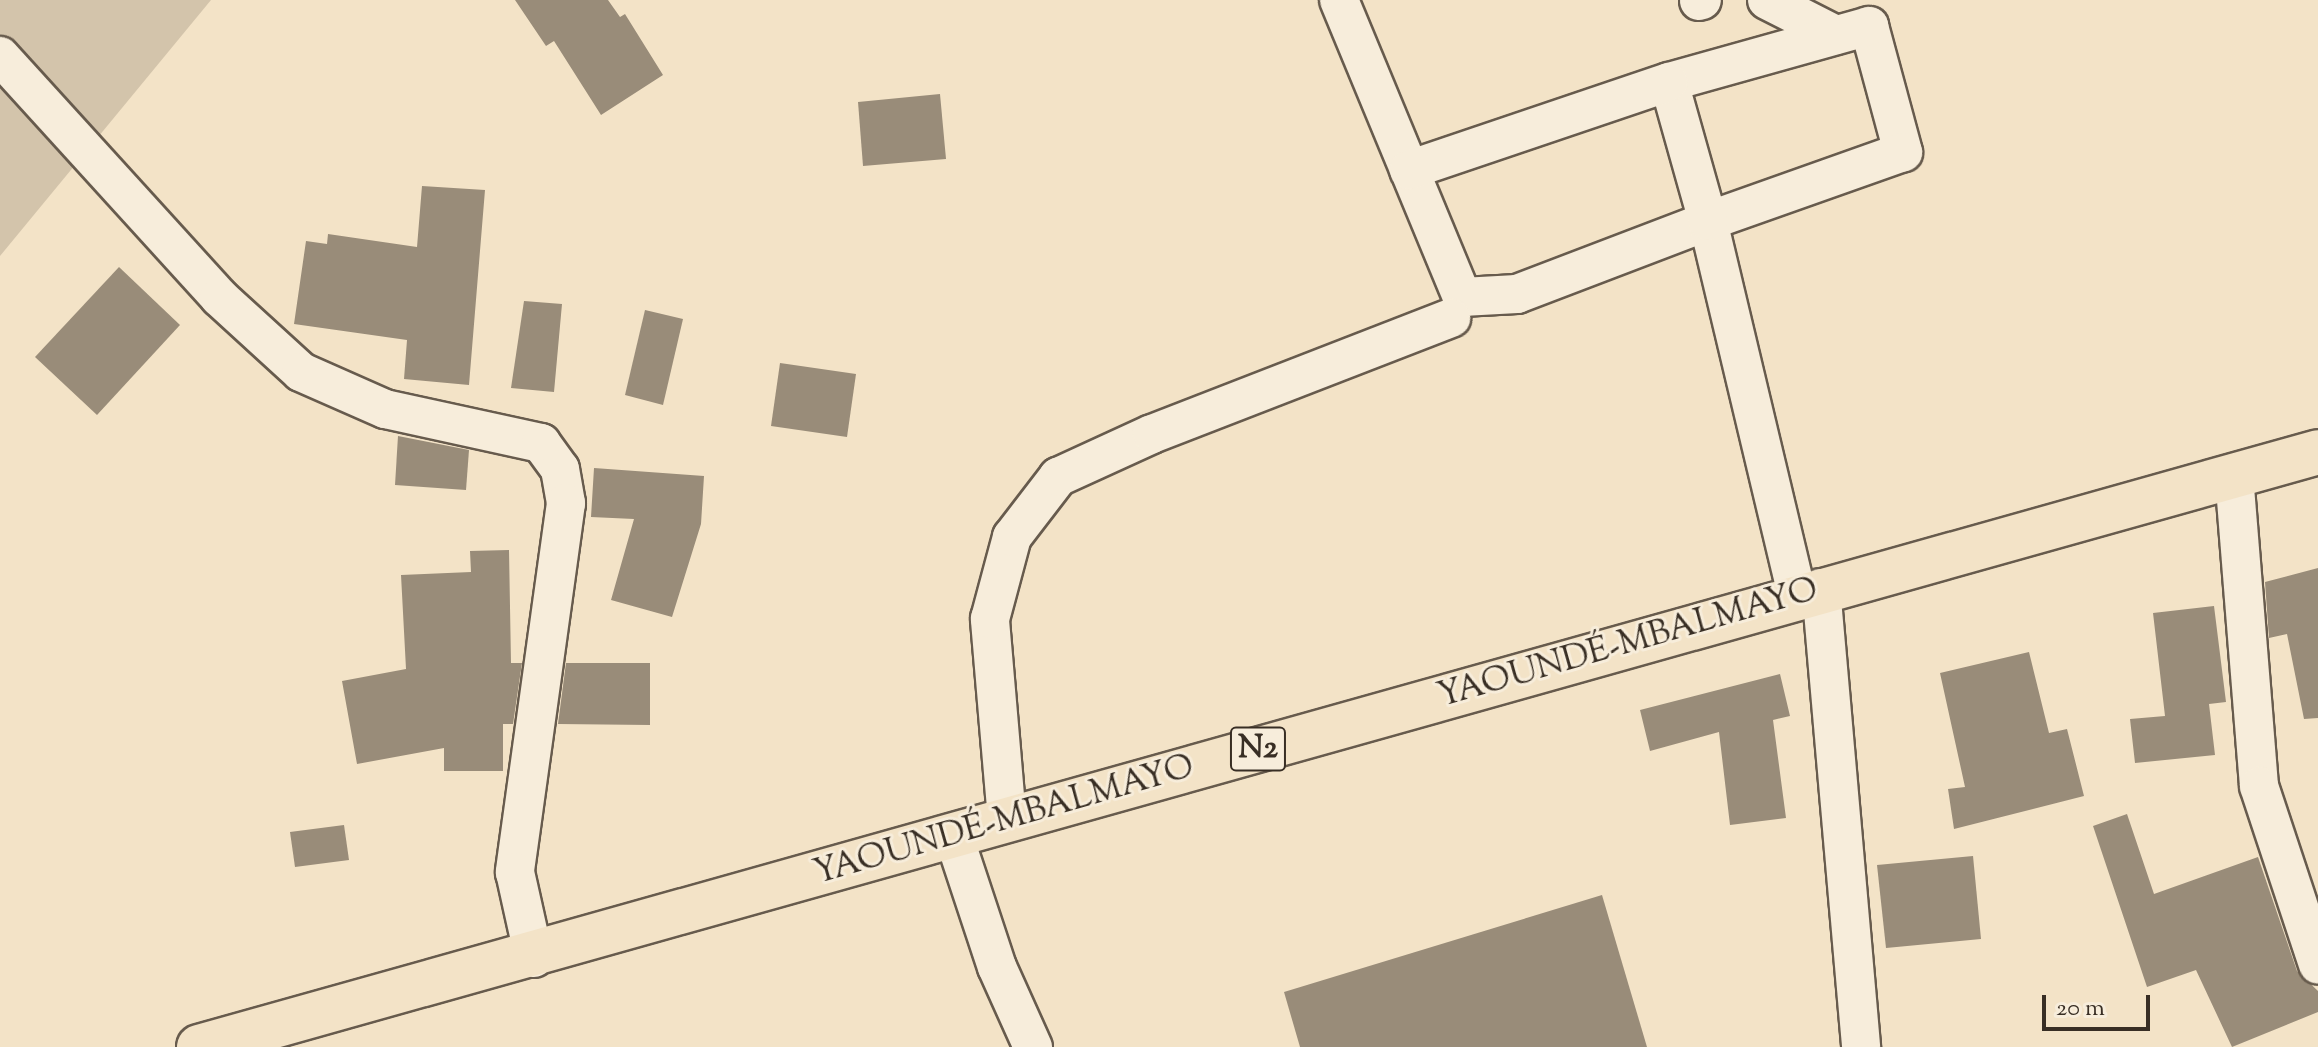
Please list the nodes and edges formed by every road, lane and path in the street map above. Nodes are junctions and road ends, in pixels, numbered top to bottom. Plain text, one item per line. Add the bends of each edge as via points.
1 (1339, 0) edge
2 (1767, 0) edge
3 (1855, 21) edge
4 (0, 56) edge
5 (1669, 82) junction
6 (1409, 170) junction
7 (1708, 221) junction
8 (1451, 318) dead end
9 (2318, 452) edge
10 (2234, 475) junction
11 (1809, 591) junction
12 (1007, 819) junction
13 (953, 834) junction
14 (534, 958) junction
15 (2318, 964) edge
16 (199, 1047) edge
17 (1033, 1047) edge
18 (1861, 1047) edge

1 - 6 street
2 - 3 street
3 - 5 street
3 - 7 street via 1903,152
4 - 14 street via 219,297 301,372 385,409 541,443 560,469 566,503 515,872
5 - 6 street
5 - 7 street
6 - 7 street via 1462,297 1517,294
7 - 11 street
8 - 12 street via 1152,434 1058,477 1012,537 990,619
9 - 10 highway, YAOUNDÉ-MBALMAYO / N2
10 - 11 highway, YAOUNDÉ-MBALMAYO / N2
10 - 15 street via 2247,697 2259,786
11 - 12 highway, YAOUNDÉ-MBALMAYO / N2 via 1585,660
11 - 18 street
12 - 13 highway, YAOUNDÉ-MBALMAYO / N2
13 - 14 highway, YAOUNDÉ-MBALMAYO / N2
13 - 17 street via 997,967
14 - 16 highway, YAOUNDÉ-MBALMAYO / N2

